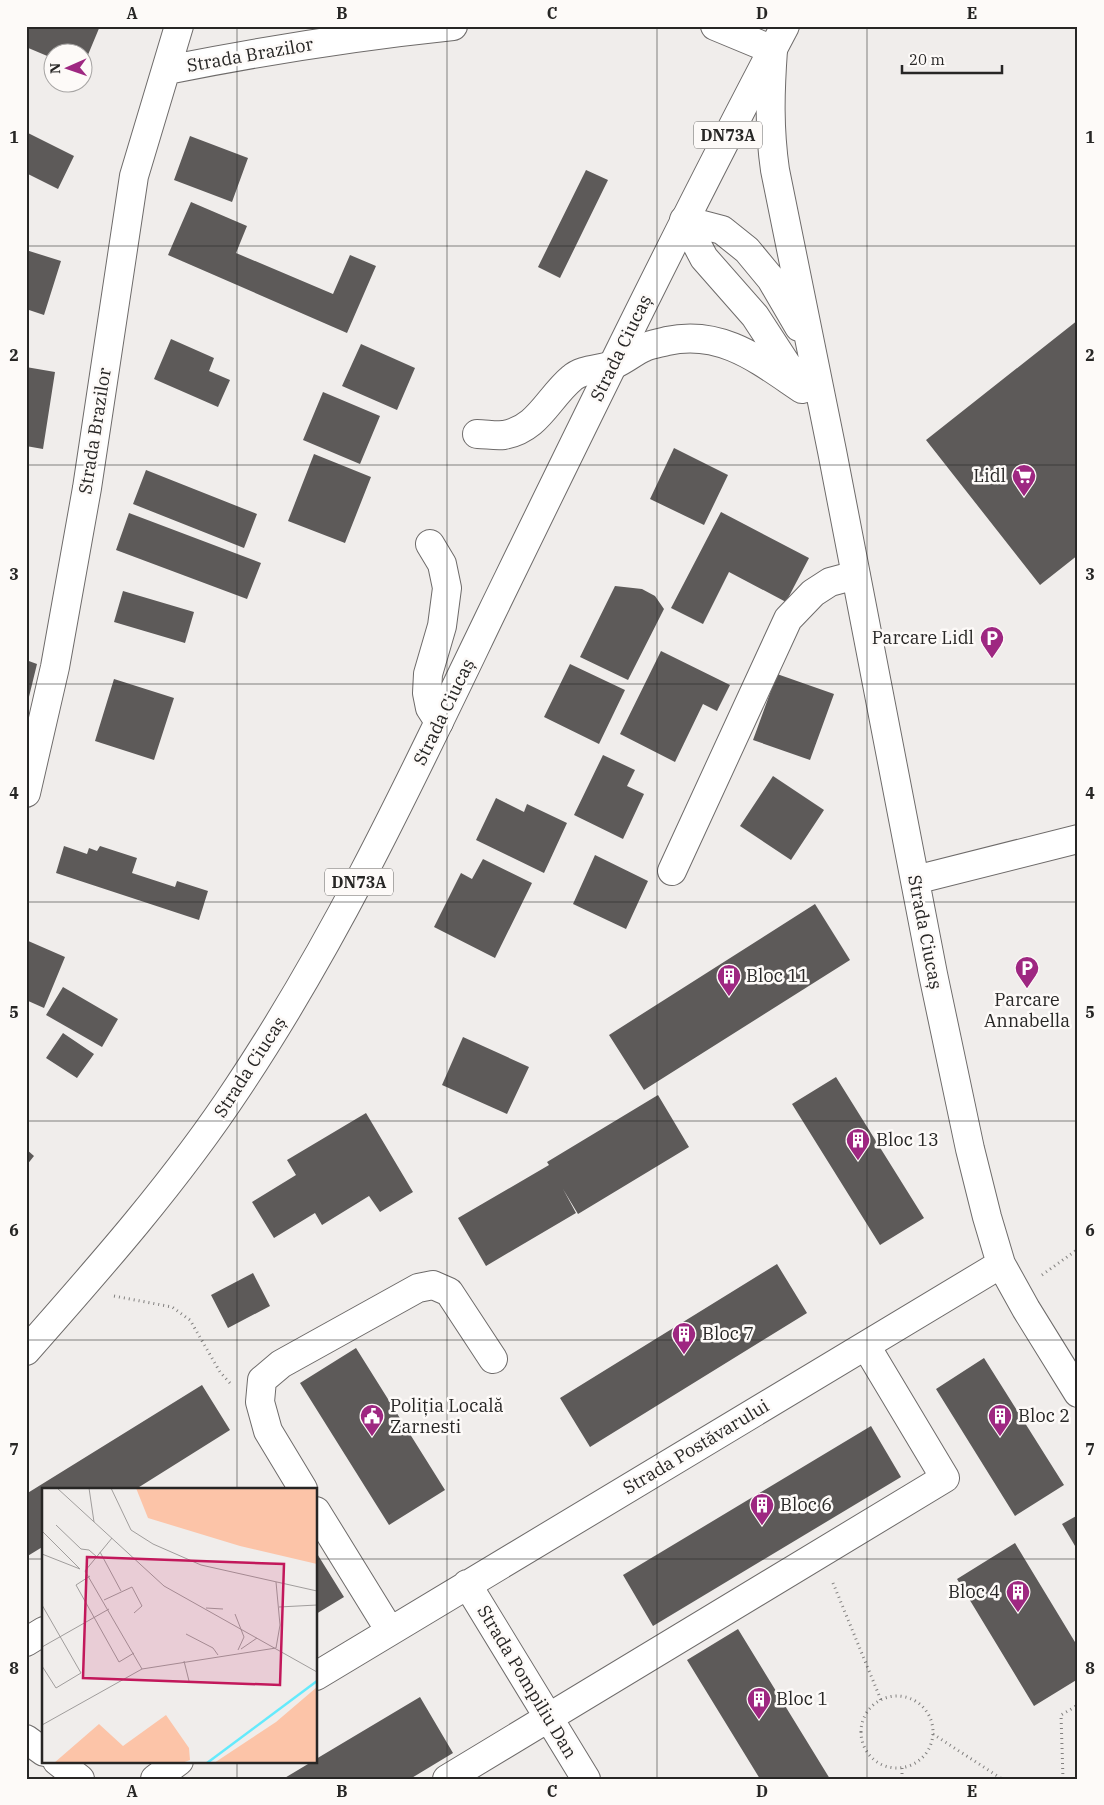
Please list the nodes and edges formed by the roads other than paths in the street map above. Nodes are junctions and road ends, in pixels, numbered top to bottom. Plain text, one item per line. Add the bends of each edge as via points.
1 (179, 26) edge
2 (453, 26) edge
3 (715, 26) edge
4 (785, 26) edge
5 (391, 30) edge
6 (773, 50) junction
7 (167, 70) junction
8 (684, 220) junction
9 (811, 351) junction
10 (614, 365) junction
11 (802, 389) junction
12 (477, 434) dead end
13 (832, 451) junction
14 (430, 544) dead end
15 (856, 576) junction
16 (439, 722) junction
17 (26, 793) edge
18 (1078, 840) edge
19 (672, 871) dead end
20 (914, 880) junction
21 (1001, 1264) junction
22 (866, 1346) junction
23 (26, 1351) edge
24 (493, 1359) dead end
25 (1078, 1393) edge
26 (295, 1486) edge
27 (318, 1514) edge
28 (467, 1584) junction
29 (390, 1631) junction
30 (42, 1633) edge
31 (26, 1642) edge
32 (318, 1675) edge
33 (548, 1718) junction
34 (26, 1738) edge
35 (42, 1750) edge
36 (58, 1762) edge
37 (80, 1779) edge
38 (447, 1779) edge
39 (586, 1779) edge

1 - 7 street, Strada Brazilor
2 - 5 street, Strada Brazilor
3 - 6 street
4 - 6 street, Strada Ciucaș / DN73A
5 - 7 street, Strada Brazilor
6 - 8 street, Strada Ciucaș / DN73A
6 - 9 street via 770,140
7 - 17 street, Strada Brazilor via 134,176 84,507 55,667
8 - 9 street via 722,230 747,250 791,312
8 - 10 street, Strada Ciucaș / DN73A
8 - 11 street via 704,258 754,316
9 - 13 street
10 - 11 street via 646,346 677,339 703,339 725,343 742,351
10 - 12 street via 574,376 535,421 520,430 503,435
10 - 16 street, Strada Ciucaș / DN73A
11 - 13 street
13 - 15 street, Strada Ciucaș
14 - 16 street via 442,564 447,588 442,626 428,674 430,708
15 - 19 street via 830,582 813,593 788,619
15 - 20 street, Strada Ciucaș
16 - 23 street, Strada Ciucaș / DN73A via 331,936 238,1088 140,1220
18 - 20 street
20 - 21 street, Strada Ciucaș via 970,1148
21 - 22 street, Strada Postăvarului
21 - 25 street, Strada Ciucaș
22 - 28 street, Strada Postăvarului
22 - 33 street via 945,1478
24 - 26 street via 449,1292 433,1285 418,1288 281,1364 262,1380 260,1402 268,1431
27 - 29 street
28 - 29 street, Strada Postăvarului
28 - 33 street, Strada Pompiliu Dan
29 - 32 street, Strada Postăvarului
30 - 31 street
33 - 38 street
33 - 39 street, Strada Pompiliu Dan
34 - 35 street
36 - 37 street

